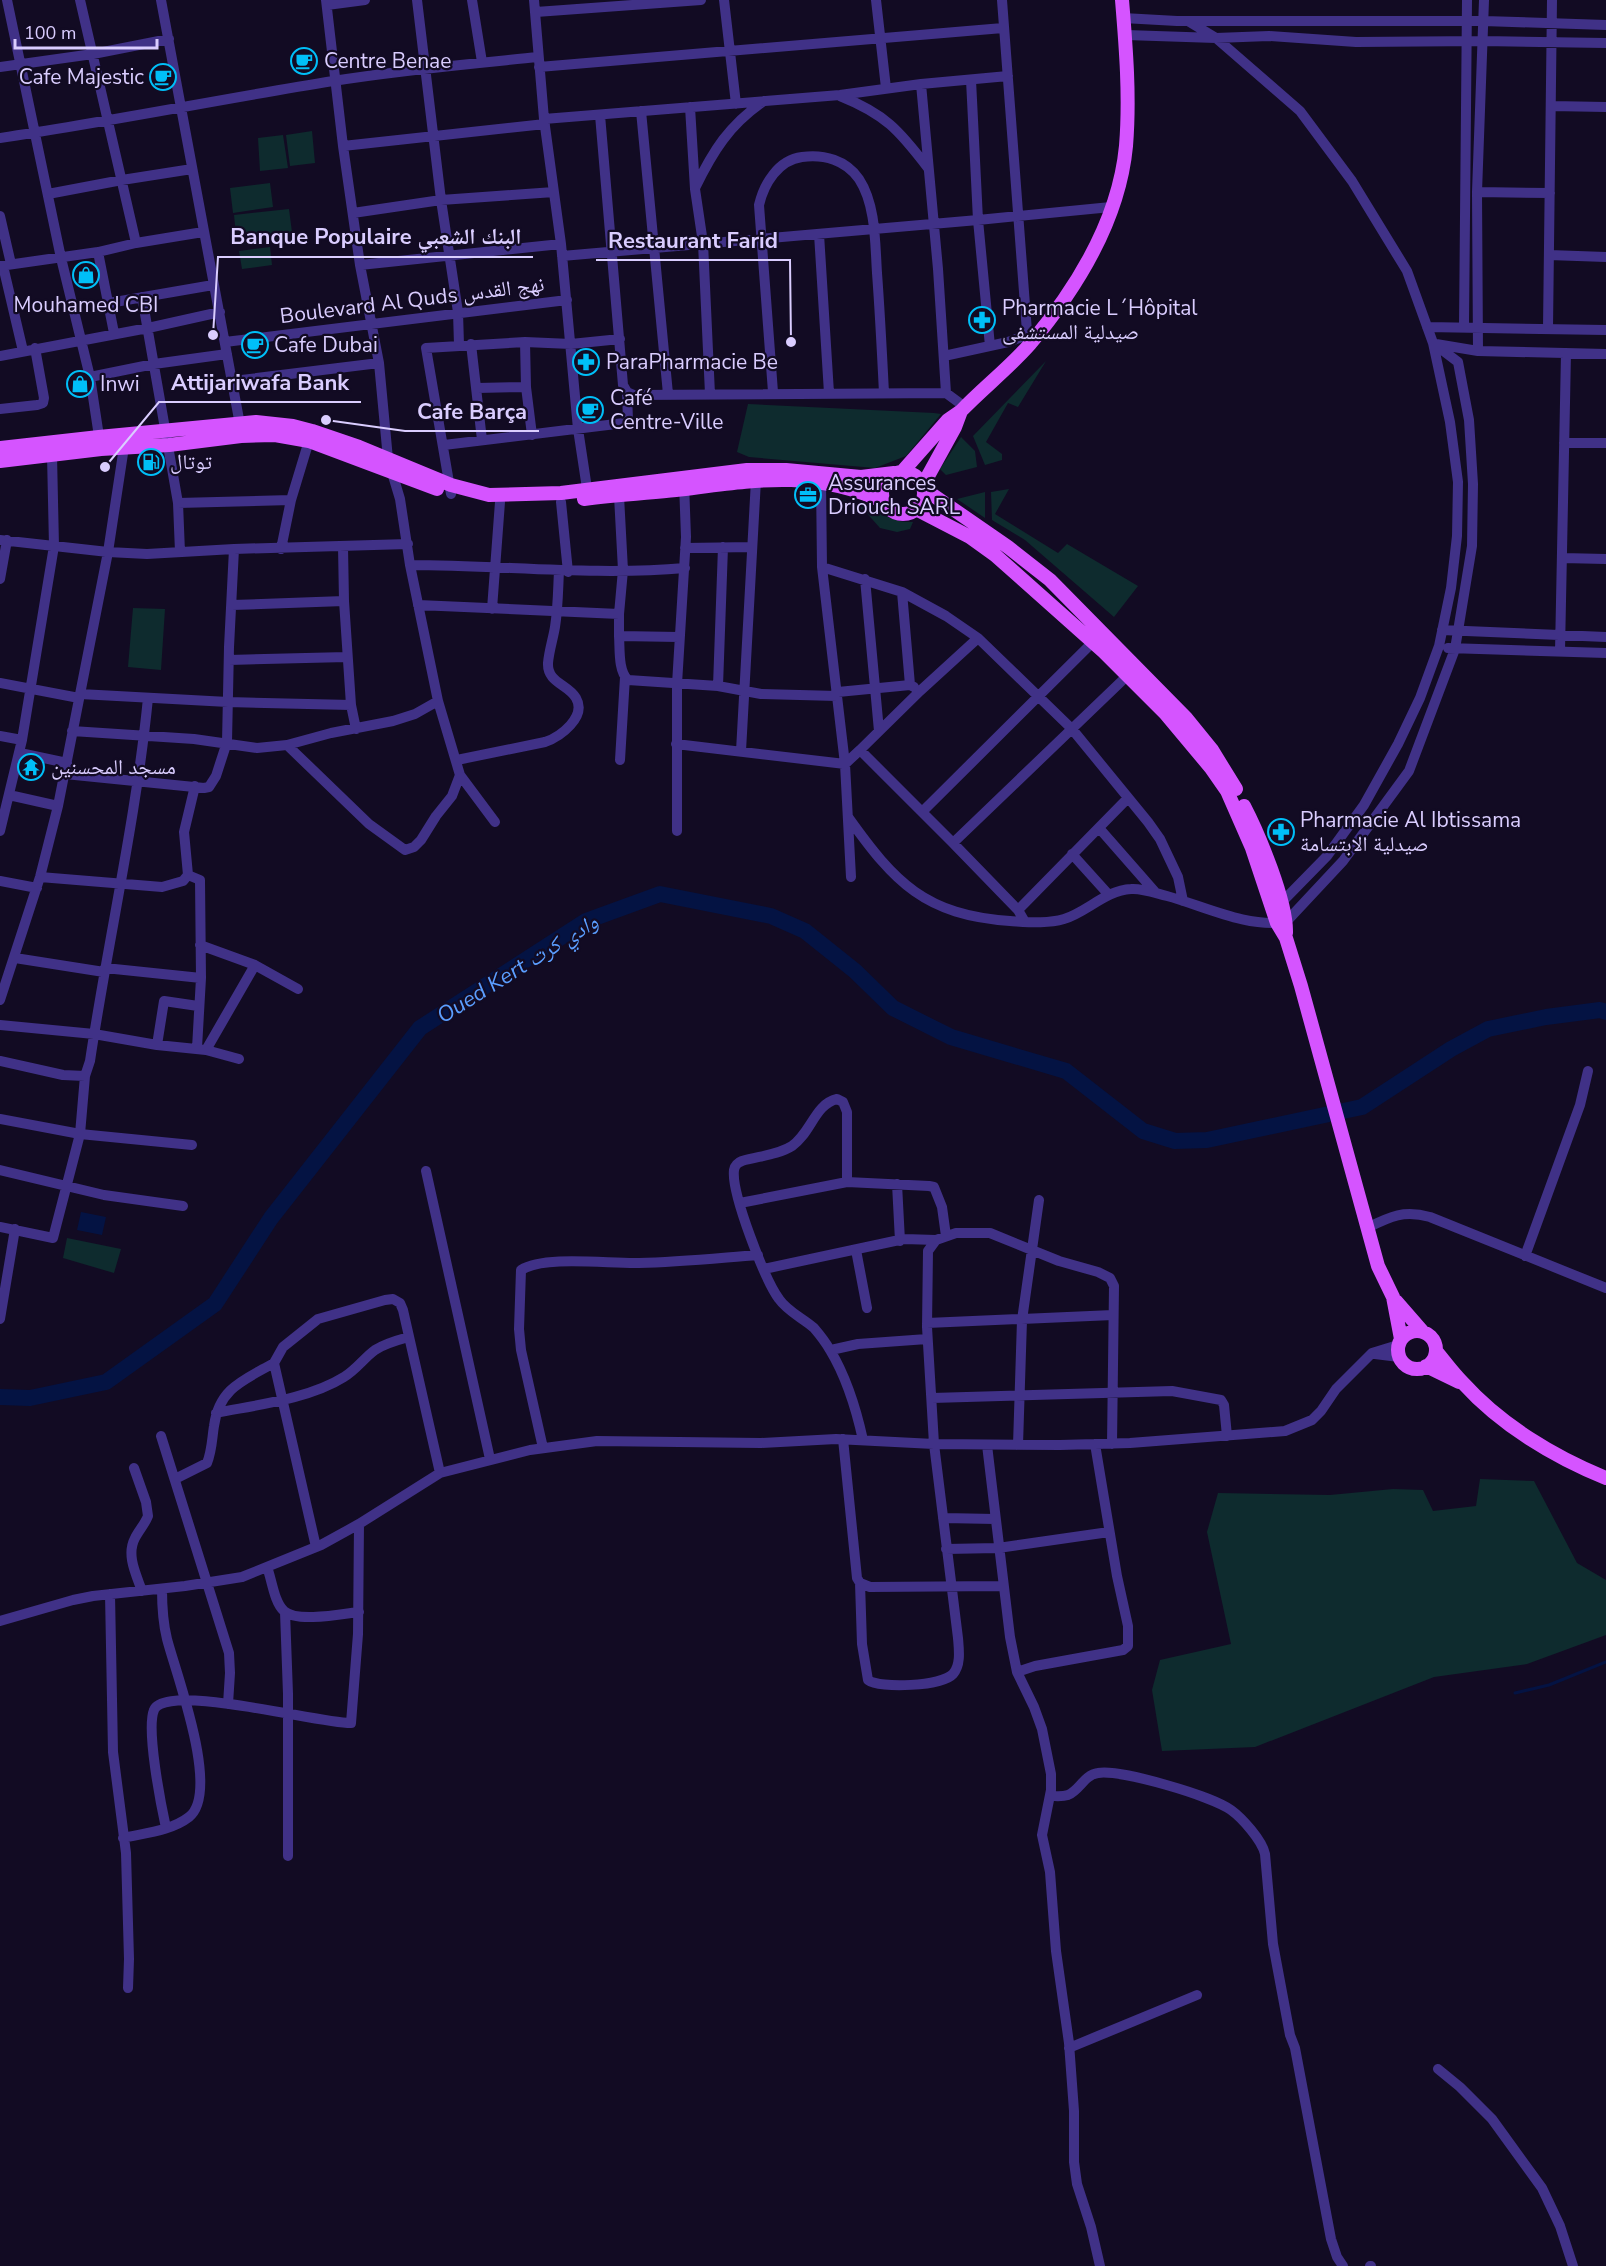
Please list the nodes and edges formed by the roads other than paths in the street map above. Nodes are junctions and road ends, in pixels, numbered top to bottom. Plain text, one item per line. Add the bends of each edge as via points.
1 (7, 0) edge
2 (80, 0) edge
3 (161, 0) edge
4 (365, 0) edge
5 (417, 0) edge
6 (472, 0) edge
7 (534, 0) edge
8 (701, 0) edge
9 (724, 0) edge
10 (876, 0) edge
11 (1002, 0) edge
12 (1122, 0) edge
13 (1467, 0) edge
14 (1484, 0) edge
15 (1552, 0) edge
16 (327, 2) edge
17 (536, 12) junction
18 (1123, 18) junction
19 (1188, 21) junction
20 (1355, 21) junction
21 (1484, 21) junction
22 (1466, 22) junction
23 (1552, 25) junction
24 (1606, 25) edge
25 (1004, 28) junction
26 (1126, 35) junction
27 (880, 38) junction
28 (1216, 38) junction
29 (169, 39) junction
30 (1483, 41) junction
31 (1356, 42) junction
32 (1465, 42) junction
33 (1552, 42) junction
34 (1606, 43) edge
35 (730, 51) junction
36 (93, 54) junction
37 (482, 62) junction
38 (538, 62) junction
39 (21, 63) junction
40 (0, 67) edge
41 (425, 68) junction
42 (1008, 76) junction
43 (971, 80) junction
44 (336, 81) junction
45 (921, 84) junction
46 (886, 88) junction
47 (840, 95) junction
48 (767, 100) junction
49 (736, 104) junction
50 (1551, 106) junction
51 (182, 107) junction
52 (690, 107) junction
53 (1606, 107) edge
54 (641, 111) junction
55 (600, 115) junction
56 (108, 121) junction
57 (544, 121) junction
58 (34, 132) junction
59 (432, 135) junction
60 (0, 138) edge
61 (343, 146) junction
62 (928, 168) junction
63 (192, 169) junction
64 (122, 180) junction
65 (695, 189) junction
66 (554, 192) junction
67 (1477, 192) junction
68 (1550, 193) junction
69 (48, 195) junction
70 (441, 200) junction
71 (1111, 207) junction
72 (353, 213) junction
73 (0, 216) edge
74 (1020, 216) junction
75 (978, 220) junction
76 (934, 223) junction
77 (874, 229) junction
78 (203, 232) junction
79 (819, 234) junction
80 (762, 238) junction
81 (136, 243) junction
82 (703, 243) junction
83 (561, 244) junction
84 (654, 248) junction
85 (611, 251) junction
86 (98, 252) junction
87 (450, 254) junction
88 (1549, 255) junction
89 (562, 256) junction
90 (1606, 257) edge
91 (61, 258) junction
92 (5, 265) edge
93 (360, 265) junction
94 (213, 285) junction
95 (142, 297) junction
96 (567, 300) junction
97 (109, 303) junction
98 (220, 312) junction
99 (458, 312) junction
100 (370, 325) junction
101 (1464, 326) junction
102 (1478, 326) junction
103 (1427, 327) junction
104 (148, 328) junction
105 (1548, 328) junction
106 (1606, 330) edge
107 (114, 333) junction
108 (80, 339) junction
109 (620, 339) junction
110 (1028, 340) junction
111 (225, 342) junction
112 (525, 342) junction
113 (1433, 343) junction
114 (471, 344) junction
115 (571, 344) junction
116 (459, 345) junction
117 (990, 346) junction
118 (35, 348) junction
119 (23, 351) junction
120 (1478, 351) junction
121 (1566, 353) junction
122 (227, 354) junction
123 (1606, 354) edge
124 (0, 356) edge
125 (944, 356) junction
126 (379, 363) junction
127 (154, 364) junction
128 (90, 377) junction
129 (233, 381) junction
130 (526, 387) junction
131 (477, 388) junction
132 (627, 392) junction
133 (773, 392) junction
134 (829, 393) junction
135 (884, 393) junction
136 (946, 393) junction
137 (668, 394) junction
138 (710, 394) junction
139 (0, 409) edge
140 (963, 409) junction
141 (241, 429) junction
142 (578, 429) junction
143 (166, 430) junction
144 (532, 435) junction
145 (311, 436) junction
146 (482, 440) junction
147 (100, 443) junction
148 (1564, 443) junction
149 (1606, 443) edge
150 (169, 445) junction
151 (444, 445) junction
152 (124, 447) junction
153 (0, 448) edge
154 (52, 455) junction
155 (388, 459) junction
156 (0, 461) edge
157 (393, 472) junction
158 (898, 473) junction
159 (756, 480) junction
160 (821, 481) junction
161 (684, 483) junction
162 (923, 487) junction
163 (451, 489) junction
164 (587, 494) junction
165 (619, 496) junction
166 (291, 500) junction
167 (500, 502) junction
168 (561, 502) junction
169 (884, 502) junction
170 (178, 503) junction
171 (916, 509) junction
172 (4, 540) edge
173 (408, 544) junction
174 (54, 546) junction
175 (343, 547) junction
176 (723, 547) junction
177 (752, 547) junction
178 (685, 548) junction
179 (234, 549) junction
180 (281, 549) junction
181 (108, 552) junction
182 (180, 552) junction
183 (1562, 558) junction
184 (1606, 559) edge
185 (410, 565) junction
186 (495, 567) junction
187 (822, 567) junction
188 (685, 568) junction
189 (623, 570) junction
190 (563, 572) junction
191 (0, 579) edge
192 (865, 579) junction
193 (902, 592) junction
194 (344, 601) junction
195 (232, 605) junction
196 (418, 605) junction
197 (492, 609) junction
198 (557, 612) junction
199 (619, 614) junction
200 (1442, 630) junction
201 (1458, 631) junction
202 (619, 636) junction
203 (1560, 636) junction
204 (679, 637) junction
205 (1606, 637) edge
206 (978, 638) junction
207 (1093, 642) junction
208 (1439, 646) junction
209 (1455, 649) junction
210 (1560, 651) junction
211 (1606, 653) edge
212 (347, 657) junction
213 (229, 660) junction
214 (1128, 675) junction
215 (625, 678) junction
216 (0, 683) edge
217 (677, 684) junction
218 (718, 686) junction
219 (875, 687) junction
220 (32, 688) junction
221 (915, 688) junction
222 (743, 691) junction
223 (838, 694) junction
224 (79, 696) junction
225 (1039, 697) junction
226 (148, 698) junction
227 (438, 701) junction
228 (228, 702) junction
229 (351, 705) junction
230 (356, 729) junction
231 (1072, 729) junction
232 (72, 731) junction
233 (879, 731) junction
234 (0, 736) edge
235 (144, 736) junction
236 (22, 740) junction
237 (227, 742) junction
238 (676, 744) junction
239 (287, 746) junction
240 (860, 750) junction
241 (741, 751) junction
242 (20, 753) junction
243 (457, 760) junction
244 (620, 760) dead end
245 (67, 763) junction
246 (845, 764) junction
247 (65, 774) junction
248 (460, 775) junction
249 (138, 782) junction
250 (195, 786) junction
251 (9, 795) junction
252 (1128, 798) junction
253 (58, 806) junction
254 (3, 811) edge
255 (922, 812) junction
256 (848, 818) junction
257 (495, 822) dead end
258 (1099, 828) junction
259 (0, 831) edge
260 (677, 831) dead end
261 (953, 843) junction
262 (1072, 854) junction
263 (188, 875) junction
264 (40, 877) junction
265 (851, 877) dead end
266 (0, 880) edge
267 (121, 884) junction
268 (37, 888) junction
269 (1156, 893) junction
270 (1109, 895) junction
271 (1183, 900) junction
272 (1281, 903) junction
273 (1018, 910) junction
274 (1025, 922) junction
275 (1282, 922) junction
276 (200, 945) junction
277 (15, 958) junction
278 (255, 965) junction
279 (104, 970) junction
280 (201, 978) junction
281 (298, 989) dead end
282 (0, 999) edge
283 (198, 1006) junction
284 (0, 1025) edge
285 (94, 1034) junction
286 (157, 1045) junction
287 (201, 1049) junction
288 (239, 1059) dead end
289 (0, 1061) edge
290 (1588, 1071) dead end
291 (85, 1076) junction
292 (0, 1119) edge
293 (80, 1134) junction
294 (192, 1145) dead end
295 (0, 1170) edge
296 (426, 1171) dead end
297 (847, 1182) junction
298 (897, 1184) junction
299 (66, 1186) junction
300 (1039, 1200) dead end
301 (740, 1203) junction
302 (183, 1206) dead end
303 (0, 1227) edge
304 (1367, 1228) junction
305 (15, 1229) junction
306 (941, 1238) junction
307 (900, 1241) junction
308 (1031, 1249) junction
309 (856, 1250) junction
310 (758, 1255) junction
311 (1525, 1256) junction
312 (764, 1269) junction
313 (1606, 1287) edge
314 (1393, 1297) junction
315 (867, 1308) dead end
316 (1113, 1315) junction
317 (0, 1319) edge
318 (1022, 1320) junction
319 (927, 1323) junction
320 (1423, 1332) junction
321 (410, 1337) junction
322 (927, 1339) junction
323 (1400, 1347) junction
324 (831, 1350) junction
325 (1436, 1351) junction
326 (274, 1363) junction
327 (1426, 1366) junction
328 (1464, 1385) junction
329 (1112, 1392) junction
330 (1019, 1397) junction
331 (932, 1398) junction
332 (282, 1401) junction
333 (216, 1413) junction
334 (161, 1436) dead end
335 (1227, 1436) junction
336 (843, 1439) junction
337 (863, 1440) junction
338 (934, 1444) junction
339 (1095, 1444) junction
340 (1112, 1444) junction
341 (987, 1445) junction
342 (1018, 1445) junction
343 (543, 1448) junction
344 (490, 1459) junction
345 (134, 1468) dead end
346 (440, 1473) junction
347 (1606, 1478) edge
348 (175, 1479) junction
349 (943, 1518) junction
350 (995, 1519) junction
351 (359, 1524) junction
352 (1109, 1532) junction
353 (316, 1547) junction
354 (998, 1548) junction
355 (946, 1549) junction
356 (267, 1567) junction
357 (208, 1583) junction
358 (860, 1583) junction
359 (1002, 1586) junction
360 (951, 1587) junction
361 (162, 1589) junction
362 (141, 1591) junction
363 (110, 1594) junction
364 (285, 1612) junction
365 (359, 1612) junction
366 (0, 1622) edge
367 (1017, 1672) junction
368 (186, 1699) junction
369 (228, 1704) junction
370 (288, 1713) junction
371 (1050, 1796) junction
372 (166, 1828) junction
373 (123, 1838) junction
374 (288, 1856) dead end
375 (128, 1988) dead end
376 (1197, 1995) dead end
377 (1069, 2048) junction
378 (1438, 2069) dead end
379 (1100, 2266) edge
380 (1343, 2266) edge
381 (1573, 2266) edge

1 - 39 street
2 - 36 street
3 - 29 street
4 - 16 street
5 - 41 street
6 - 37 street
7 - 17 street
8 - 17 street
9 - 35 street
10 - 27 street
11 - 25 street
12 - 18 main road
13 - 22 street
14 - 21 street
15 - 23 street
16 - 44 street
17 - 38 street
18 - 19 street
18 - 26 main road
19 - 20 street
19 - 28 street
20 - 22 street
20 - 31 street
21 - 22 street
21 - 23 street
21 - 30 street
22 - 32 street
23 - 24 street
23 - 33 street
25 - 27 street
25 - 42 street
26 - 28 street
26 - 71 main road via 1126,146
27 - 35 street
27 - 46 street
28 - 31 street via 1269,36
28 - 103 street via 1300,111 1352,181 1407,271
29 - 36 street
29 - 51 street
30 - 32 street
30 - 33 street
30 - 67 street
31 - 32 street
32 - 101 street
33 - 34 street
33 - 50 street
35 - 38 street
35 - 49 street
36 - 39 street
36 - 56 street
37 - 38 street
37 - 41 street
38 - 57 street
39 - 40 street
39 - 58 street
41 - 44 street
41 - 59 street
42 - 43 street
42 - 74 street
43 - 45 street
43 - 75 street
44 - 51 street
44 - 61 street
45 - 46 street
45 - 62 street
46 - 47 street
47 - 48 street
47 - 62 street via 873,110 896,128
48 - 49 street
48 - 65 street via 736,122 714,151
49 - 52 street
50 - 53 street
50 - 68 street
51 - 56 street
51 - 63 street
52 - 54 street
52 - 65 street
54 - 55 street
54 - 84 street
55 - 57 street
55 - 85 street
56 - 58 street
56 - 64 street
57 - 59 street
57 - 66 street
58 - 60 street
58 - 69 street
59 - 61 street
59 - 70 street
61 - 72 street
62 - 76 street
63 - 64 street
63 - 78 street
64 - 69 street
64 - 81 street
65 - 82 street
66 - 70 street
66 - 83 street
67 - 68 street
67 - 102 street
68 - 88 street
69 - 91 street
70 - 72 street
70 - 87 street
71 - 74 street
71 - 110 main road via 1074,287
72 - 93 street
73 - 92 street
74 - 75 street
74 - 110 street
75 - 76 street
75 - 117 street
76 - 77 street
76 - 125 street
77 - 79 street
77 - 80 street via 865,191 855,175 835,160 798,157 772,175 765,188 759,205
77 - 135 street
78 - 81 street
78 - 94 street
79 - 80 street
79 - 134 street
80 - 82 street
80 - 133 street
81 - 86 street
82 - 84 street
82 - 138 street
83 - 87 street
83 - 89 street
84 - 85 street
84 - 137 street
85 - 89 street
85 - 109 street
86 - 91 street
86 - 97 street
87 - 93 street
87 - 99 street
88 - 90 street
88 - 105 street
89 - 96 street
91 - 92 street
91 - 108 street
92 - 119 street
93 - 100 street
94 - 95 street
94 - 98 street
95 - 97 street
95 - 104 street
96 - 99 street, Boulevard Al Quds نهج القدس
96 - 115 street
97 - 107 street
98 - 104 street
98 - 111 street
99 - 100 street, Boulevard Al Quds نهج القدس
99 - 116 street
100 - 111 street, Boulevard Al Quds نهج القدس
100 - 126 street
101 - 102 street
101 - 103 street
102 - 105 street
102 - 120 street
103 - 113 street
104 - 107 street
104 - 127 street
105 - 106 street
107 - 108 street
108 - 118 street
108 - 128 street
109 - 115 street
109 - 132 street via 623,385
110 - 117 street
110 - 140 main road
111 - 122 street
112 - 114 street
112 - 115 street
112 - 130 street
113 - 120 street
113 - 200 street via 1458,482 1457,536
113 - 201 street via 1458,362 1469,420 1472,546
114 - 116 street
114 - 131 street
115 - 142 street
116 - 151 street via 426,348
117 - 125 street
118 - 119 street
118 - 139 street via 43,403
119 - 124 street
120 - 121 street
121 - 123 street
121 - 148 street
122 - 127 street
122 - 129 street
125 - 136 street
126 - 129 street
126 - 155 street
127 - 128 street
127 - 143 street
128 - 147 street
129 - 141 street
130 - 131 street
130 - 144 street
131 - 146 street
132 - 137 street
132 - 142 street via 628,421
133 - 134 street
133 - 138 street
134 - 135 street
135 - 136 street
136 - 140 street
137 - 138 street
140 - 158 main road
140 - 162 main road
141 - 143 main road
141 - 145 main road via 274,423
141 - 150 main road
142 - 144 street
142 - 164 street
143 - 147 main road
143 - 150 street
144 - 146 street
145 - 155 main road
145 - 157 main road
145 - 166 street
146 - 151 street
147 - 152 main road
147 - 153 main road
147 - 154 main road
148 - 149 street
148 - 183 street
150 - 152 main road
150 - 170 street
151 - 163 street
152 - 181 street
154 - 156 main road
154 - 174 street
155 - 157 street
155 - 163 main road
157 - 163 main road
157 - 173 street
158 - 161 main road via 861,477 747,470
158 - 162 main road via 913,474
158 - 169 main road via 884,483
159 - 160 main road
159 - 161 main road
159 - 177 street
160 - 169 main road via 852,488
160 - 187 street
161 - 164 main road
161 - 165 main road
161 - 178 street
162 - 171 main road via 923,500
162 - 272 main road via 1050,580 1186,718 1212,750 1239,796 1260,841
163 - 164 main road via 489,495
163 - 167 main road via 477,500
164 - 165 main road
164 - 168 main road
165 - 189 street
166 - 170 street
166 - 180 street
167 - 168 main road
167 - 186 street
168 - 190 street
169 - 171 main road via 898,513
170 - 182 street
171 - 207 main road via 962,532 995,555
172 - 174 street
172 - 191 street
173 - 175 street
173 - 185 street
174 - 181 street
174 - 220 street
175 - 180 street
175 - 194 street
176 - 177 street
176 - 178 street
176 - 218 street
177 - 222 street
178 - 188 street
179 - 180 street
179 - 182 street
179 - 195 street
181 - 182 street
181 - 224 street
183 - 184 street
183 - 203 street
185 - 186 street
185 - 196 street
186 - 190 street
186 - 197 street
187 - 192 street
187 - 223 street
188 - 189 street
188 - 204 street
189 - 190 street
189 - 199 street
190 - 198 street
192 - 193 street
192 - 219 street
193 - 206 street
193 - 221 street
194 - 195 street
194 - 212 street
195 - 213 street
196 - 197 street
196 - 227 street
197 - 198 street
198 - 199 street
198 - 243 street via 549,670 555,681 576,698 573,722 557,738 545,742
199 - 202 street
200 - 201 street
200 - 208 street
201 - 203 street
201 - 209 street
202 - 204 street
202 - 215 street
203 - 205 street
203 - 210 street
204 - 217 street
206 - 221 street
206 - 225 street
207 - 214 main road
207 - 225 street
208 - 209 street
208 - 272 street via 1420,698 1364,805 1327,855
209 - 210 street
209 - 275 street via 1409,771 1343,861
210 - 211 street
212 - 213 street
212 - 229 street
213 - 228 street
214 - 231 street
214 - 275 main road via 1184,735 1227,791
215 - 217 street
215 - 244 street
216 - 220 street
217 - 218 street
217 - 238 street
218 - 222 street
219 - 221 street
219 - 223 street
219 - 233 street
220 - 224 street
220 - 236 street
221 - 233 street
222 - 223 street
222 - 241 street
223 - 246 street
224 - 226 street
224 - 232 street
225 - 231 street
225 - 255 street
226 - 228 street
226 - 235 street
227 - 230 street via 415,714
227 - 243 street
228 - 229 street
228 - 237 street
229 - 230 street
230 - 239 street
231 - 252 street
231 - 261 street
232 - 235 street
232 - 245 street
233 - 240 street
234 - 236 street
235 - 237 street
235 - 249 street
236 - 242 street
237 - 239 street via 257,748
237 - 250 street via 213,783 204,788
238 - 241 street
238 - 260 street
239 - 248 street via 369,824 405,850 421,840 452,796
240 - 246 street
240 - 255 street
241 - 246 street
242 - 245 street
242 - 251 street
243 - 248 street
245 - 247 street
246 - 256 street
247 - 249 street
247 - 253 street
248 - 257 street
249 - 250 street
249 - 267 street
250 - 263 street via 184,832
251 - 253 street
251 - 254 street
252 - 258 street
252 - 271 street via 1165,849
253 - 264 street
254 - 259 street
255 - 261 street
256 - 265 street
256 - 274 street via 888,870 913,891 969,915
258 - 262 street
258 - 269 street
261 - 273 street
262 - 270 street
262 - 273 street
263 - 267 street via 171,886
263 - 276 street via 200,880
264 - 267 street
264 - 268 street
266 - 268 street
267 - 279 street
268 - 277 street
269 - 270 street via 1130,889
269 - 271 street
270 - 274 street via 1066,918
271 - 275 street via 1240,918
272 - 275 main road
273 - 274 street
275 - 304 main road
276 - 278 street
276 - 280 street
277 - 279 street
277 - 282 street
278 - 281 street
278 - 287 street
279 - 280 street
279 - 285 street
280 - 283 street
283 - 286 street via 164,1001
283 - 287 street
284 - 285 street
285 - 286 street
285 - 291 street
286 - 287 street
287 - 288 street
289 - 291 street
290 - 311 street via 1580,1106
291 - 293 street
292 - 293 street
293 - 294 street
293 - 299 street
295 - 299 street
296 - 344 street
297 - 298 street
297 - 301 street
297 - 301 street via 847,1112 837,1099 821,1108 792,1146 738,1163 734,1176
298 - 306 street via 934,1187 942,1207
298 - 307 street
299 - 302 street
299 - 305 street via 53,1238
300 - 308 street
301 - 310 street
303 - 305 street
304 - 311 street via 1397,1215 1420,1214
304 - 314 main road via 1378,1266
305 - 317 street
306 - 307 street
306 - 308 street via 969,1232 990,1233
306 - 319 street via 928,1251
307 - 309 street
308 - 316 street via 1110,1278
308 - 318 street
309 - 312 street
309 - 315 street
310 - 312 street
310 - 343 street via 639,1263 536,1264 521,1270 520,1350
311 - 313 street
312 - 324 street via 779,1299 813,1328
314 - 320 main road
314 - 323 main road
316 - 318 street
316 - 329 street
318 - 319 street
318 - 330 street
319 - 322 street
320 - 323 main road via 1410,1332
320 - 325 main road via 1432,1339
321 - 326 street via 400,1302 385,1300 318,1318 283,1347
321 - 332 street via 376,1350 343,1377
321 - 346 street
322 - 324 street
322 - 331 street
323 - 327 main road via 1403,1363 1414,1368
323 - 335 street via 1372,1353 1336,1389 1321,1411 1304,1424 1285,1431
324 - 337 street via 845,1377
325 - 327 main road
325 - 328 main road
326 - 332 street
326 - 333 street via 228,1391
327 - 328 main road
328 - 347 main road via 1544,1448
329 - 330 street
329 - 335 street via 1172,1391 1217,1398 1224,1405
329 - 340 street
330 - 331 street
330 - 342 street
331 - 338 street
332 - 333 street
332 - 353 street
333 - 348 street via 207,1463
334 - 348 street
335 - 340 street
336 - 337 street
336 - 343 street via 761,1443 597,1441
336 - 358 street
337 - 338 street
338 - 341 street
338 - 349 street
339 - 340 street
339 - 342 street
339 - 352 street
341 - 342 street
341 - 350 street
343 - 344 street
344 - 346 street
345 - 362 street via 148,1516 131,1547
346 - 351 street
348 - 357 street
349 - 350 street
349 - 355 street
350 - 354 street
351 - 353 street
351 - 365 street
352 - 354 street
352 - 367 street via 1128,1626 1128,1646
353 - 356 street
354 - 355 street
354 - 359 street
355 - 360 street
356 - 357 street via 232,1580
356 - 364 street
357 - 361 street
357 - 369 street via 229,1653
358 - 360 street via 870,1587
358 - 360 street via 866,1674 868,1680 881,1686 939,1682 954,1673 959,1659
359 - 360 street
359 - 367 street
361 - 362 street
361 - 368 street via 167,1638
362 - 363 street
363 - 366 street via 73,1600
363 - 373 street via 112,1731
364 - 365 street via 298,1617
364 - 370 street
365 - 370 street via 351,1723
367 - 371 street via 1044,1738 1051,1774
368 - 369 street
368 - 372 street via 198,1753 199,1796 197,1808 189,1817
368 - 372 street via 162,1703 153,1710 156,1772
369 - 370 street
370 - 374 street
371 - 377 street via 1042,1834 1050,1872
371 - 380 street via 1068,1795 1099,1773 1128,1776 1219,1803 1233,1811 1259,1840 1265,1854 1273,1944 1316,2167 1331,2239
372 - 373 street
373 - 375 street
376 - 377 street
377 - 379 street via 1075,2171
378 - 381 street via 1492,2119 1542,2188

